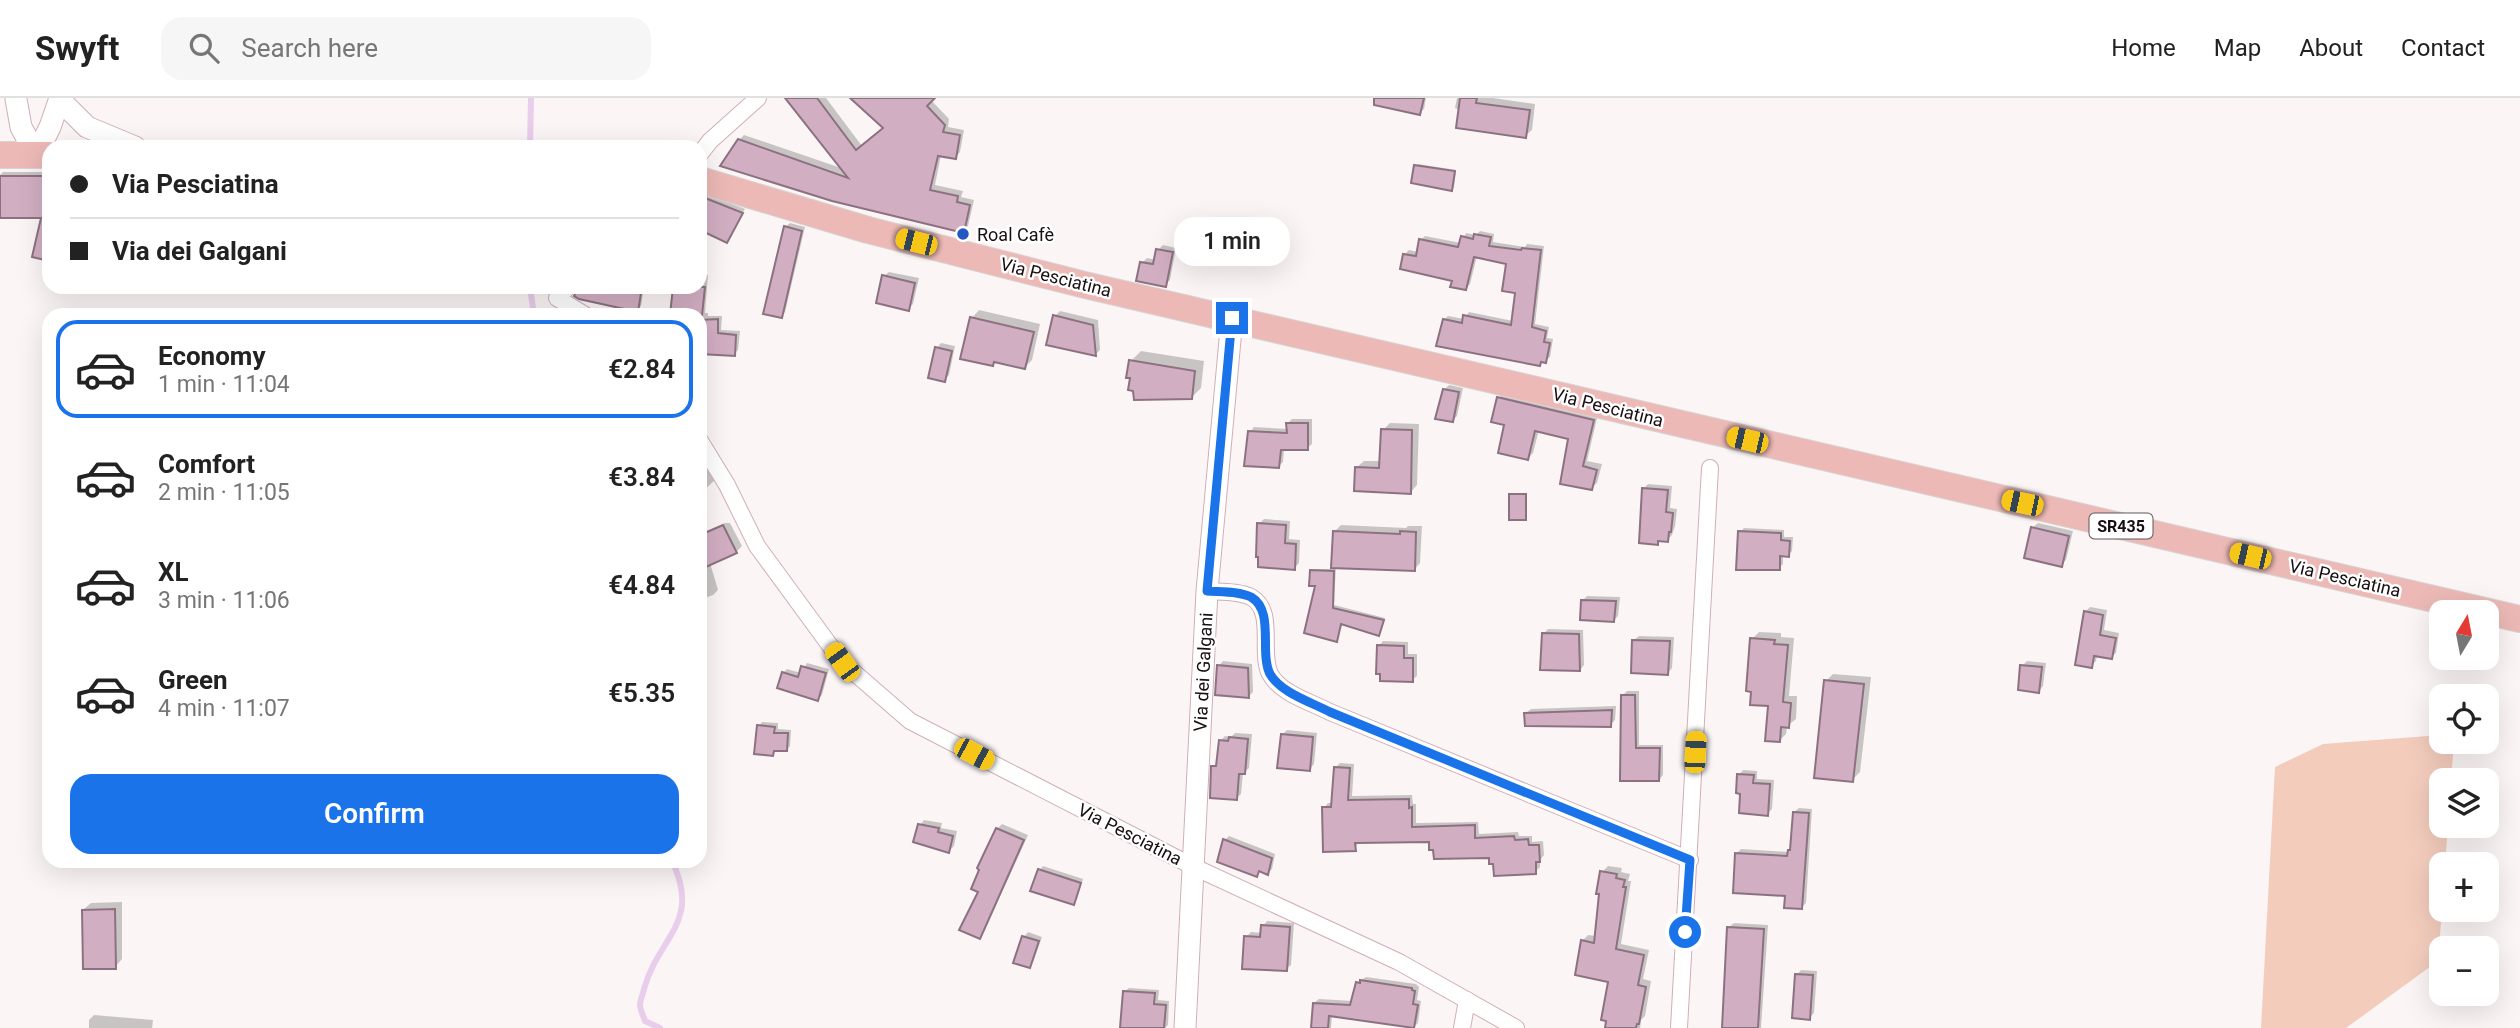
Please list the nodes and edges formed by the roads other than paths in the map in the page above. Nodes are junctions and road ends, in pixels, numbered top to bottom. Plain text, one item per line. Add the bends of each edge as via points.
1 (16, 98) edge
2 (758, 98) edge
3 (60, 99) edge
4 (0, 111) edge
5 (47, 140) edge
6 (118, 140) edge
7 (707, 145) edge
8 (42, 154) edge
9 (0, 155) edge
10 (42, 155) edge
11 (707, 182) edge
12 (564, 294) edge
13 (578, 308) edge
14 (1232, 318) junction
15 (707, 452) edge
16 (1710, 468) dead end
17 (1207, 591) junction
18 (2520, 619) edge
19 (1690, 860) junction
20 (1194, 867) junction
21 (1467, 1000) junction
22 (1185, 1028) edge
23 (1462, 1028) edge
24 (1516, 1028) edge
25 (1679, 1028) edge

1 - 4 street
1 - 8 street via 21,127
2 - 7 street
3 - 5 street
3 - 6 street via 87,127
9 - 10 main road
11 - 14 main road, Via Pesciatina / SR435 via 881,233
12 - 13 street
14 - 17 street, Via dei Galgani
14 - 18 main road, Via Pesciatina / SR435
15 - 20 street, Via Pesciatina via 757,546 842,662 910,721
16 - 19 street
17 - 19 street via 1251,597 1261,607 1265,660 1282,688
17 - 20 street, Via dei Galgani
19 - 25 street
20 - 21 street, Via Pesciatina via 1399,962
20 - 22 street, Via dei Galgani
21 - 23 street
21 - 24 street, Via Pesciatina

